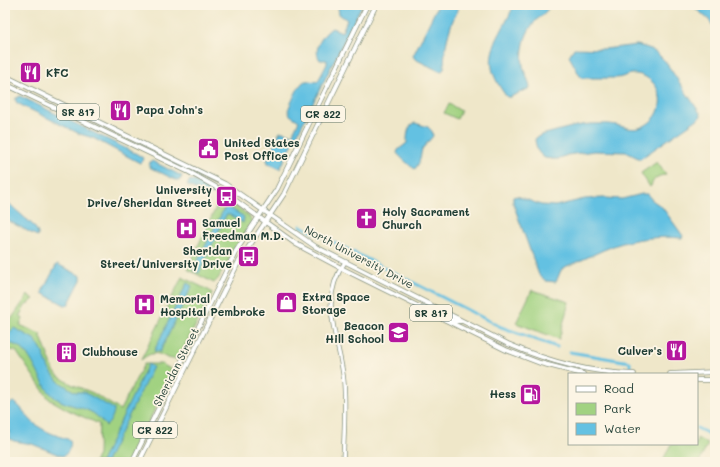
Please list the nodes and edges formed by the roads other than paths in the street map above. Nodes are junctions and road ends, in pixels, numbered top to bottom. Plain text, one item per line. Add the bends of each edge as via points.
1 (367, 5) edge
2 (376, 5) edge
3 (5, 76) edge
4 (5, 84) edge
5 (264, 210) junction
6 (271, 215) junction
7 (259, 217) junction
8 (266, 222) junction
9 (345, 262) junction
10 (341, 268) junction
11 (418, 307) junction
12 (462, 321) junction
13 (715, 372) edge
14 (579, 373) edge
15 (623, 373) edge
16 (692, 373) edge
17 (698, 380) edge
18 (715, 380) edge
19 (132, 462) edge
20 (139, 462) edge
21 (343, 462) edge

1 - 5 main road, Sheridan Street / CR 822 via 284,176
2 - 6 main road, Sheridan Street / CR 822 via 284,194
3 - 5 main road, North University Drive / SR 817 via 225,184
4 - 7 main road, North University Drive / SR 817 via 189,172 222,190
5 - 6 main road, North University Drive / SR 817
5 - 7 main road, Sheridan Street / CR 822
6 - 8 main road, Sheridan Street / CR 822
6 - 9 main road, North University Drive / SR 817 via 302,238
7 - 8 main road, North University Drive / SR 817
7 - 19 main road, Sheridan Street / CR 822 via 236,251
8 - 10 main road, North University Drive / SR 817 via 302,247
8 - 20 main road, Sheridan Street / CR 822 via 238,263
9 - 10 main road
9 - 12 main road, North University Drive / SR 817
10 - 11 main road, North University Drive / SR 817
10 - 21 main road via 333,290 330,316 344,383
11 - 12 main road via 430,309 454,321
11 - 14 main road, North University Drive / SR 817 via 522,357
12 - 15 main road, North University Drive / SR 817 via 508,344 557,362
13 - 16 main road
17 - 18 main road

